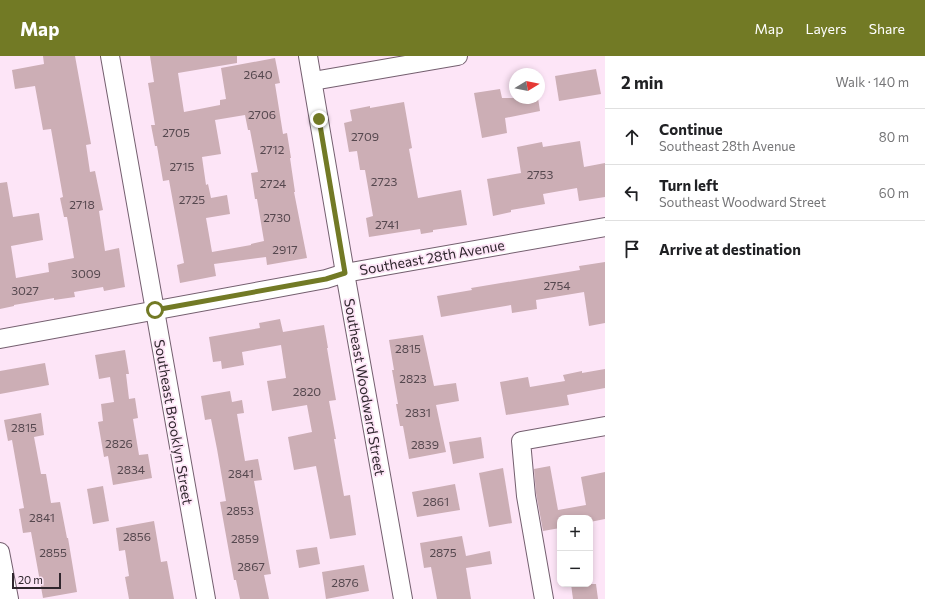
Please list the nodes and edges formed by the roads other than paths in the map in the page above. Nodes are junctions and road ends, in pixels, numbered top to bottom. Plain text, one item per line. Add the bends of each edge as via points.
1 (110, 56) edge
2 (308, 56) edge
3 (458, 56) edge
4 (313, 81) junction
5 (605, 228) edge
6 (345, 273) junction
7 (155, 310) junction
8 (0, 339) edge
9 (605, 426) edge
10 (0, 552) edge
11 (9, 599) edge
12 (206, 599) edge
13 (403, 599) edge
14 (544, 599) edge

1 - 7 street, Southeast Brooklyn Street
2 - 4 street, Southeast Woodward Street
3 - 4 street
4 - 6 street, Southeast Woodward Street
5 - 6 street, Southeast 28th Avenue
6 - 7 street, Southeast 28th Avenue via 326,279
6 - 13 street, Southeast Woodward Street
7 - 8 street, Southeast 28th Avenue
7 - 12 street, Southeast Brooklyn Street
9 - 14 street via 520,441 526,496
10 - 11 street

